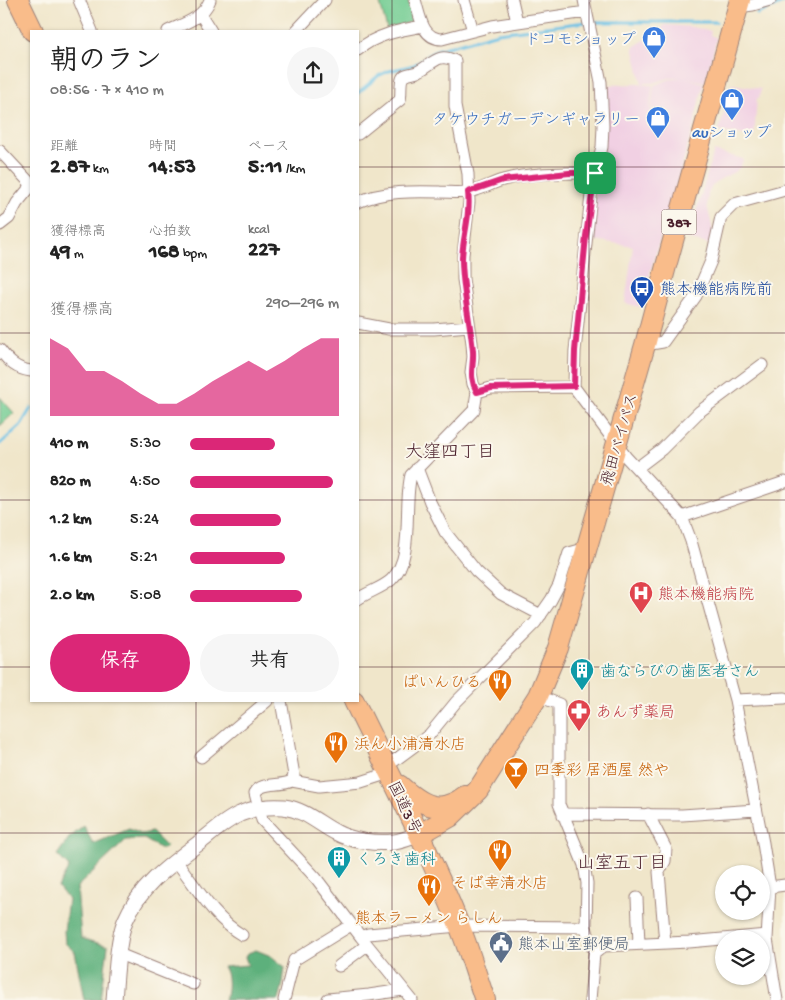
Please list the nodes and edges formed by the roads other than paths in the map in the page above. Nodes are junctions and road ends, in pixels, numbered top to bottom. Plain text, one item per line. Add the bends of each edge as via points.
1 (18, 0) edge
2 (79, 0) edge
3 (210, 0) edge
4 (325, 0) edge
5 (415, 0) edge
6 (464, 0) edge
7 (512, 0) edge
8 (584, 0) edge
9 (770, 0) edge
10 (739, 3) edge
11 (586, 12) junction
12 (201, 15) junction
13 (517, 22) junction
14 (422, 26) junction
15 (33, 30) edge
16 (92, 30) edge
17 (170, 30) edge
18 (210, 30) edge
19 (297, 30) edge
20 (473, 31) junction
21 (443, 48) junction
22 (359, 49) edge
23 (359, 133) edge
24 (0, 151) edge
25 (595, 173) junction
26 (30, 184) edge
27 (30, 186) edge
28 (785, 190) edge
29 (468, 192) junction
30 (359, 202) edge
31 (0, 225) edge
32 (359, 323) edge
33 (469, 326) junction
34 (645, 345) junction
35 (0, 350) edge
36 (762, 365) dead end
37 (30, 371) edge
38 (574, 386) junction
39 (477, 392) junction
40 (617, 444) junction
41 (417, 468) junction
42 (637, 468) junction
43 (785, 482) edge
44 (682, 517) junction
45 (587, 548) junction
46 (359, 598) edge
47 (541, 615) junction
48 (538, 696) junction
49 (785, 698) edge
50 (735, 700) junction
51 (265, 702) edge
52 (281, 702) edge
53 (354, 702) edge
54 (201, 757) dead end
55 (390, 774) junction
56 (484, 780) junction
57 (292, 781) junction
58 (258, 808) junction
59 (756, 810) junction
60 (648, 814) junction
61 (563, 816) junction
62 (420, 834) junction
63 (176, 861) junction
64 (766, 865) edge
65 (785, 885) edge
66 (770, 887) edge
67 (636, 898) dead end
68 (351, 924) junction
69 (459, 926) junction
70 (586, 927) junction
71 (242, 934) dead end
72 (715, 939) edge
73 (364, 941) junction
74 (665, 943) junction
75 (639, 944) junction
76 (597, 950) junction
77 (119, 954) junction
78 (770, 964) edge
79 (339, 966) dead end
80 (193, 984) dead end
81 (403, 990) junction
82 (328, 999) dead end
83 (114, 1000) edge
84 (284, 1000) edge
85 (412, 1000) edge
86 (485, 1000) edge
87 (590, 1000) edge
88 (777, 1000) edge

1 - 15 highway
2 - 16 street
3 - 12 street
4 - 19 street
5 - 14 street
6 - 20 street
7 - 13 street
8 - 11 street
9 - 10 street via 753,5
10 - 34 highway, 飛田バイパス / 387
11 - 13 street
11 - 25 street via 598,64 603,107 602,147
12 - 17 street
12 - 18 street
13 - 20 street
14 - 21 street
14 - 22 street via 387,34
20 - 21 street
21 - 23 street via 436,59 420,71 404,76 400,100
21 - 29 street via 455,61 455,106 468,174
24 - 26 street
25 - 29 street via 503,180
25 - 38 street
27 - 31 street via 9,218
28 - 34 street via 734,204 721,217 711,261 696,296 663,342
29 - 30 street via 388,194
29 - 33 street via 462,279
32 - 33 street via 389,329
33 - 39 street via 474,357 471,372
34 - 40 highway, 飛田バイパス / 387
35 - 37 street via 13,365
36 - 42 street via 698,412 662,449
38 - 39 street via 491,388
38 - 40 street
39 - 41 street via 474,410
40 - 42 street
40 - 45 highway, 飛田バイパス / 387
41 - 46 street via 408,485 405,554 397,574
41 - 47 street via 445,532 476,571 501,594
42 - 44 street
43 - 44 street
44 - 50 street
45 - 47 street via 568,553 559,585
45 - 48 highway, 飛田バイパス / 387 via 558,648
47 - 55 street
48 - 56 highway, 飛田バイパス / 387
48 - 61 street via 559,704 559,804
49 - 50 street
50 - 59 street
51 - 54 street
52 - 57 street via 293,766
53 - 55 highway, 国道3号
55 - 56 highway via 420,803 431,806 456,802
55 - 57 street via 361,782 319,786
55 - 62 highway, 国道3号
56 - 62 highway, 飛田バイパス / 387 via 450,817
57 - 58 street via 257,788 254,793
58 - 62 street via 284,807 298,811 347,837 373,842 395,842
58 - 63 street via 239,814
58 - 68 street via 262,820 316,878
59 - 60 street
59 - 64 street
60 - 61 street
60 - 74 street via 666,849 665,861 658,872
61 - 70 street via 584,865
62 - 69 highway, 国道3号
63 - 71 street via 203,898 232,929
63 - 77 street via 144,890 132,907 124,922
65 - 66 street
67 - 75 street
68 - 73 street
68 - 84 street via 294,960
69 - 70 street
69 - 73 street via 368,934
69 - 86 highway, 国道3号
70 - 76 street via 591,946
72 - 74 street
73 - 79 street
73 - 81 street
74 - 75 street
75 - 76 street via 604,946
76 - 87 street
77 - 80 street
77 - 83 street
78 - 88 street
81 - 82 street
81 - 85 street

